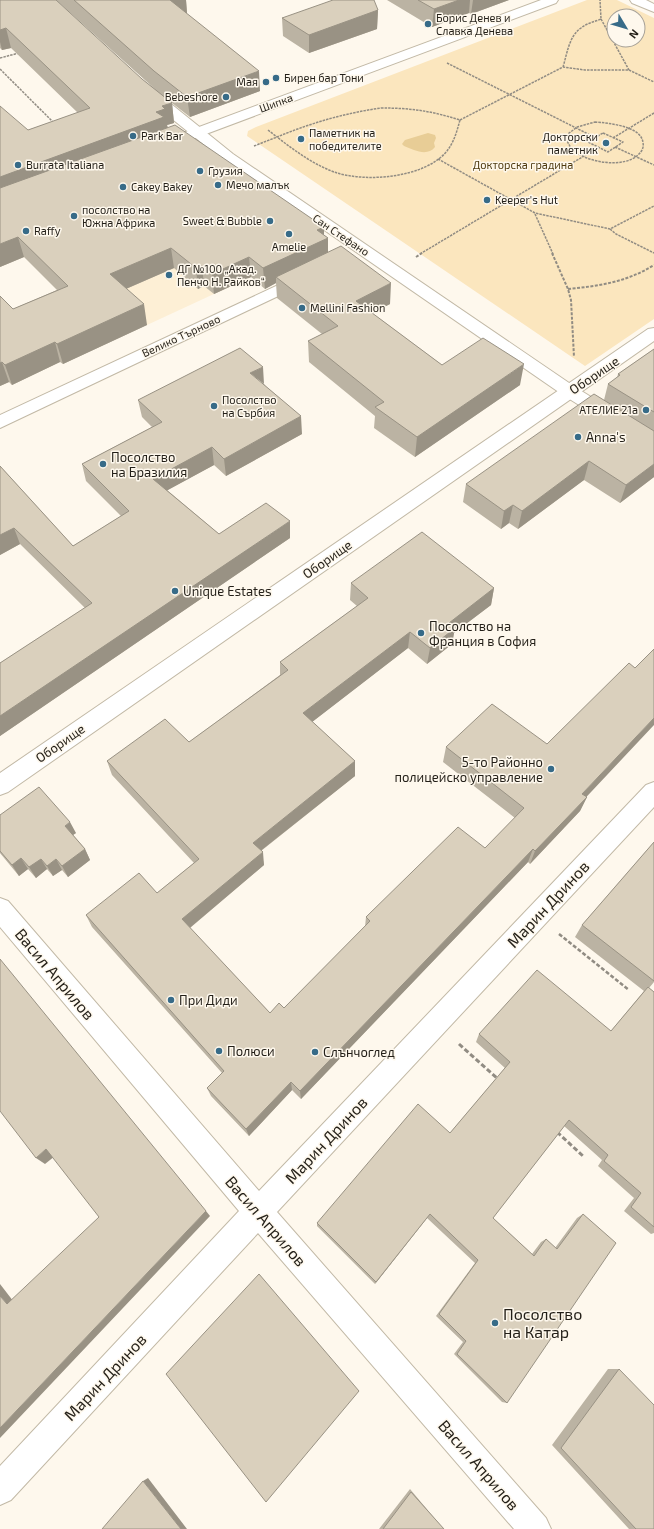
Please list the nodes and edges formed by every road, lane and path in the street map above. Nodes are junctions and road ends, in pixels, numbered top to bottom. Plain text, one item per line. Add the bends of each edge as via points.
1 (552, 0) edge
2 (600, 0) edge
3 (636, 0) edge
4 (654, 8) edge
5 (601, 19) junction
6 (420, 49) junction
7 (23, 52) edge
8 (0, 58) edge
9 (563, 67) junction
10 (0, 69) edge
11 (629, 70) junction
12 (654, 82) edge
13 (140, 84) edge
14 (509, 94) junction
15 (654, 113) edge
16 (460, 120) junction
17 (56, 126) edge
18 (575, 128) junction
19 (629, 128) junction
20 (197, 133) junction
21 (596, 138) junction
22 (613, 138) junction
23 (599, 147) junction
24 (615, 147) junction
25 (147, 151) edge
26 (583, 157) junction
27 (636, 157) junction
28 (438, 159) junction
29 (654, 165) edge
30 (513, 200) junction
31 (654, 206) edge
32 (535, 213) junction
33 (610, 229) junction
34 (654, 253) edge
35 (654, 265) edge
36 (321, 270) edge
37 (393, 270) junction
38 (568, 289) junction
39 (654, 333) edge
40 (569, 391) junction
41 (0, 422) edge
42 (654, 444) edge
43 (0, 785) edge
44 (654, 792) edge
45 (0, 909) edge
46 (537, 916) junction
47 (629, 990) dead end
48 (436, 1023) junction
49 (501, 1081) edge
50 (554, 1129) edge
51 (583, 1156) dead end
52 (258, 1212) junction
53 (0, 1490) edge
54 (535, 1529) edge

1 - 6 street, Шипка
2 - 5 path
3 - 4 street
5 - 9 path via 577,32
5 - 11 path
6 - 14 path
6 - 20 street, Шипка
7 - 8 path
9 - 11 path
9 - 14 path
10 - 17 path
11 - 12 path
13 - 20 street, Сан Стефано
14 - 16 path
14 - 18 path
15 - 19 path
16 - 28 path via 449,148
16 - 28 path via 437,111 383,107 324,118 277,137 317,164 358,178 399,174
18 - 19 path via 595,122 619,124
18 - 21 path
18 - 26 path via 567,139 574,152
19 - 22 path
19 - 27 path via 642,139 644,146
20 - 25 street, Шипка
20 - 37 street, Сан Стефано via 356,253
21 - 22 path via 602,133
21 - 23 path via 588,142
22 - 24 path via 623,142
23 - 24 path via 608,152
23 - 26 path
24 - 27 path
26 - 27 path via 605,163
26 - 30 path
27 - 29 path
28 - 30 path
30 - 32 path
30 - 37 path
31 - 33 path
32 - 33 path
32 - 38 path
33 - 34 path
35 - 38 path via 626,280
36 - 41 street, Велико Търново
37 - 40 street, Сан Стефано
38 - 40 path via 571,300 574,358
39 - 40 street, Оборище
40 - 42 street, Сан Стефано
40 - 43 street, Оборище
44 - 46 street, Марин Дринов
45 - 52 street, Васил Априлов
46 - 47 path
46 - 48 street, Марин Дринов
48 - 49 path
48 - 52 street, Марин Дринов
50 - 51 path
52 - 53 street, Марин Дринов
52 - 54 street, Васил Априлов

